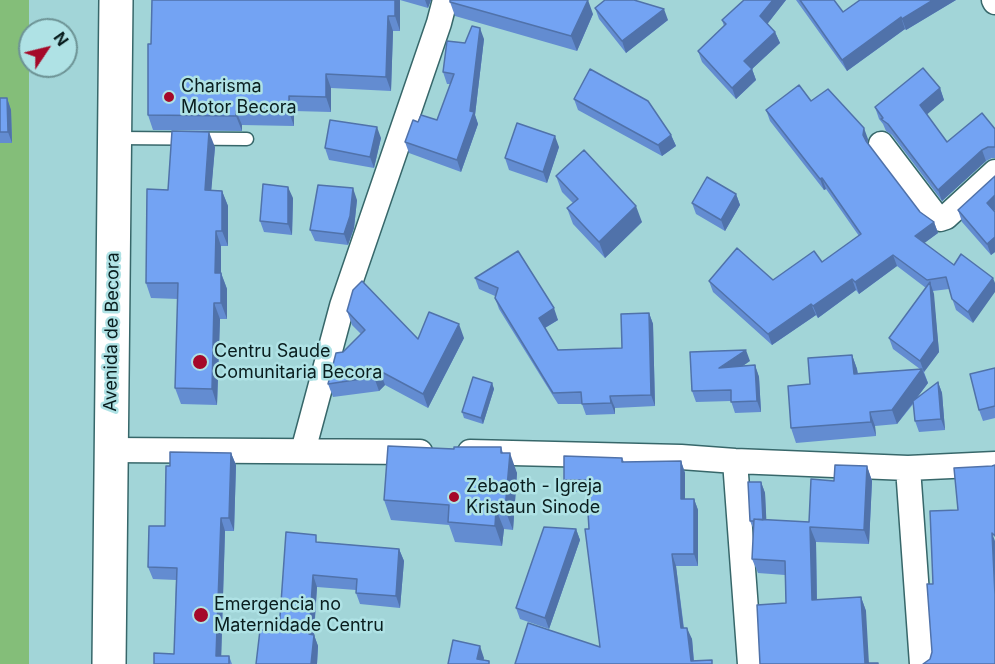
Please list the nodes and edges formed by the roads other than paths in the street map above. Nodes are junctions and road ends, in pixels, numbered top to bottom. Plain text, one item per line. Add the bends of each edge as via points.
1 (116, 0) edge
2 (444, 0) edge
3 (114, 138) junction
4 (247, 140) dead end
5 (881, 144) dead end
6 (995, 172) edge
7 (111, 450) junction
8 (303, 451) junction
9 (735, 461) junction
10 (995, 464) edge
11 (908, 468) junction
12 (109, 664) edge
13 (750, 664) edge
14 (922, 664) edge

1 - 3 main road, Avenida de Becora
2 - 8 street via 342,306
3 - 4 lane
3 - 7 main road, Avenida de Becora
5 - 6 street via 940,219
7 - 8 street
7 - 12 main road, Avenida de Becora
8 - 9 street via 561,453
9 - 11 street
9 - 13 street
10 - 11 street
11 - 14 street

